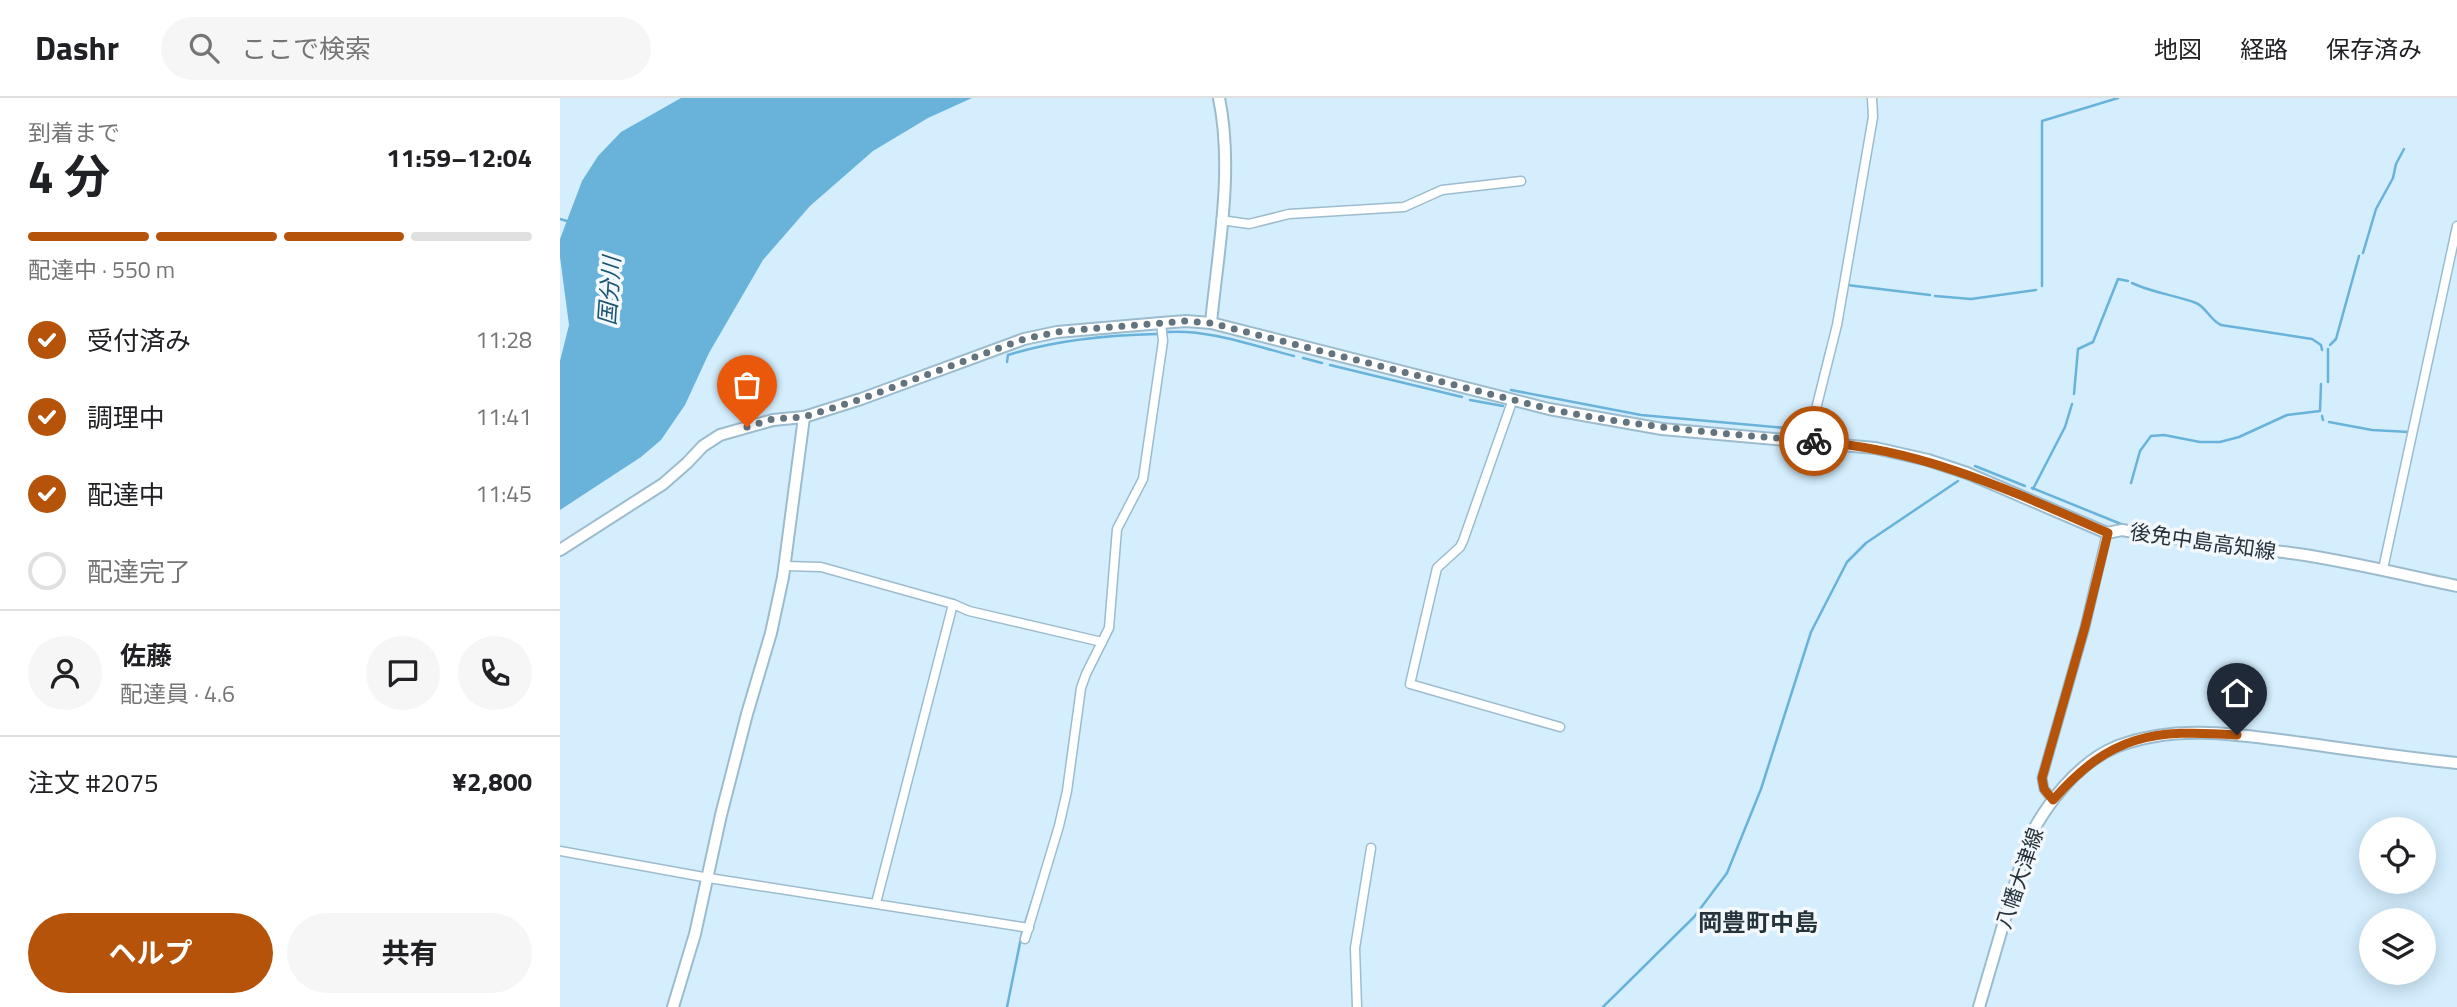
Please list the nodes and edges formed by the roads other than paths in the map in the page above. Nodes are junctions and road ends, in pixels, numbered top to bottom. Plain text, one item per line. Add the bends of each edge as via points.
1 (1219, 98) edge
2 (1872, 98) edge
3 (1521, 181) dead end
4 (1220, 220) junction
5 (2457, 226) edge
6 (2454, 253) edge
7 (1161, 323) junction
8 (1211, 323) junction
9 (1513, 399) junction
10 (804, 417) junction
11 (1808, 440) junction
12 (2108, 533) junction
13 (560, 550) edge
14 (785, 566) junction
15 (2383, 569) junction
16 (2457, 586) edge
17 (953, 604) junction
18 (1102, 642) junction
19 (1560, 727) dead end
20 (2457, 763) edge
21 (2053, 800) junction
22 (1371, 848) dead end
23 (560, 852) edge
24 (709, 878) junction
25 (876, 903) junction
26 (1028, 928) junction
27 (1025, 939) dead end
28 (673, 1007) edge
29 (1357, 1007) edge
30 (1979, 1007) edge

1 - 4 main road via 1224,143
2 - 11 street via 1871,128 1839,316
3 - 4 street via 1450,189 1404,207 1289,214 1249,224
4 - 8 main road
5 - 6 street
6 - 15 street
7 - 8 main road, 後免中島高知線
7 - 10 main road, 後免中島高知線 via 1024,339
7 - 18 street via 1163,341 1148,453 1143,479 1117,529 1109,628
8 - 9 main road, 後免中島高知線
9 - 11 main road, 後免中島高知線 via 1662,429
9 - 19 street via 1463,541 1437,568 1410,684
10 - 13 main road, 後免中島高知線 via 773,419 710,439 663,484
10 - 14 main road
11 - 12 main road, 後免中島高知線 via 1867,446 1928,460
12 - 15 main road, 後免中島高知線 via 2122,530
12 - 21 street via 2042,778
14 - 17 street via 821,567
14 - 24 main road
15 - 16 main road, 後免中島高知線
17 - 18 street
17 - 25 street
18 - 26 street via 1081,688 1067,791
20 - 21 main road, 八幡大津線 via 2257,737 2174,732 2116,747 2088,765
21 - 30 main road, 八幡大津線 via 2028,840
22 - 29 street via 1355,948
23 - 24 street
24 - 25 street
24 - 28 main road
25 - 26 street
26 - 27 street

